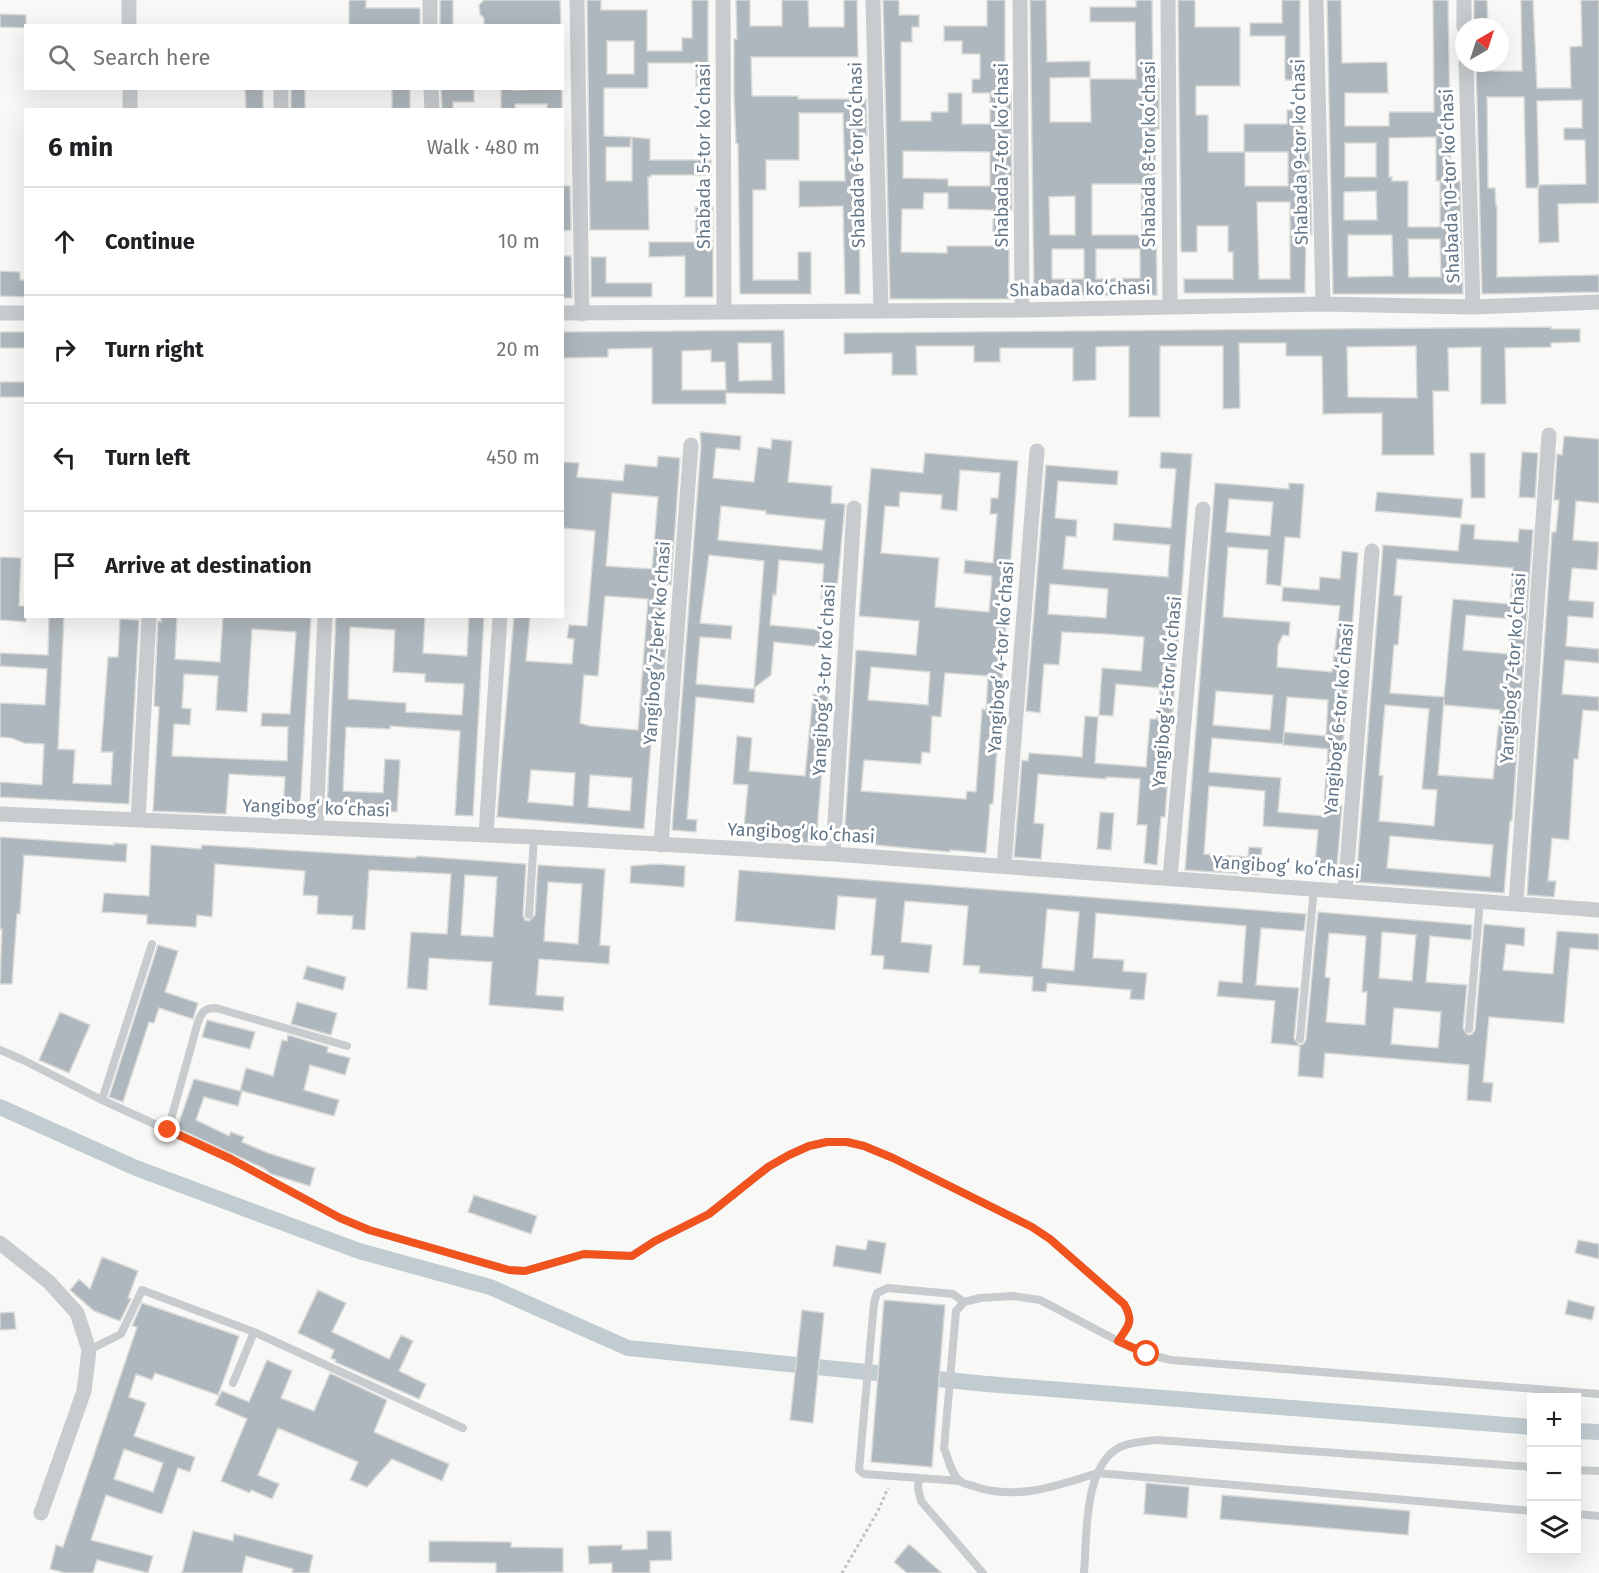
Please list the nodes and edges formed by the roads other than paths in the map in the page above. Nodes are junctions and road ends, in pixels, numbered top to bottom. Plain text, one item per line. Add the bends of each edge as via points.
1 (129, 0) edge
2 (430, 0) edge
3 (577, 0) edge
4 (723, 0) edge
5 (873, 0) edge
6 (1020, 0) edge
7 (1168, 0) edge
8 (1316, 0) edge
9 (1464, 0) edge
10 (1464, 18) edge
11 (129, 24) edge
12 (430, 24) edge
13 (1466, 72) edge
14 (130, 90) edge
15 (281, 90) edge
16 (431, 90) edge
17 (130, 108) edge
18 (281, 108) edge
19 (432, 108) edge
20 (1599, 302) edge
21 (1323, 304) junction
22 (1170, 307) junction
23 (1473, 307) junction
24 (881, 310) junction
25 (1022, 310) junction
26 (724, 312) junction
27 (0, 313) edge
28 (24, 313) edge
29 (564, 313) edge
30 (582, 314) junction
31 (1549, 435) dead end
32 (691, 445) dead end
33 (1037, 451) dead end
34 (854, 508) dead end
35 (1203, 509) dead end
36 (1372, 551) dead end
37 (149, 618) edge
38 (325, 618) edge
39 (500, 618) edge
40 (0, 814) edge
41 (138, 820) junction
42 (316, 827) junction
43 (486, 834) junction
44 (534, 837) junction
45 (661, 845) junction
46 (833, 854) junction
47 (1004, 866) junction
48 (1170, 878) junction
49 (1314, 888) junction
50 (1345, 891) junction
51 (1480, 900) junction
52 (1516, 903) junction
53 (1599, 910) edge
54 (529, 915) dead end
55 (152, 944) dead end
56 (1469, 1029) dead end
57 (1300, 1039) dead end
58 (347, 1046) dead end
59 (0, 1050) edge
60 (102, 1100) junction
61 (168, 1130) junction
62 (0, 1243) edge
63 (964, 1302) junction
64 (254, 1332) junction
65 (1118, 1341) junction
66 (89, 1350) junction
67 (233, 1383) dead end
68 (1599, 1394) edge
69 (463, 1428) dead end
70 (1527, 1467) edge
71 (1581, 1470) edge
72 (1599, 1471) edge
73 (1097, 1473) junction
74 (919, 1478) junction
75 (960, 1481) junction
76 (1527, 1510) edge
77 (41, 1514) dead end
78 (1581, 1514) edge
79 (1599, 1516) edge
80 (983, 1573) edge
81 (1084, 1573) edge

1 - 11 street
2 - 12 street
3 - 30 street
4 - 26 street, Shabada 5-tor koʻchasi
5 - 24 street, Shabada 6-tor koʻchasi
6 - 25 street, Shabada 7-tor koʻchasi
7 - 22 street, Shabada 8-tor koʻchasi
8 - 21 street, Shabada 9-tor koʻchasi
9 - 10 street
13 - 23 street, Shabada 10-tor koʻchasi
14 - 17 street
15 - 18 street
16 - 19 street
20 - 23 street, Shabada koʻchasi
21 - 22 street, Shabada koʻchasi
21 - 23 street, Shabada koʻchasi
22 - 25 street, Shabada koʻchasi
24 - 25 street, Shabada koʻchasi
24 - 26 street, Shabada koʻchasi
26 - 30 street, Shabada koʻchasi
27 - 28 street
29 - 30 street, Shabada koʻchasi
31 - 52 street, Yangibogʻ 7-tor koʻchasi
32 - 45 street, Yangibogʻ 7-berk koʻchasi
33 - 47 street, Yangibogʻ 4-tor koʻchasi
34 - 46 street, Yangibogʻ 3-tor koʻchasi
35 - 48 street, Yangibogʻ 5-tor koʻchasi
36 - 50 street, Yangibogʻ 6-tor koʻchasi
37 - 41 street
38 - 42 street
39 - 43 street
40 - 41 street, Yangibogʻ koʻchasi
41 - 42 street, Yangibogʻ koʻchasi
42 - 43 street, Yangibogʻ koʻchasi
43 - 44 street, Yangibogʻ koʻchasi
44 - 45 street, Yangibogʻ koʻchasi
44 - 54 lane
45 - 46 street, Yangibogʻ koʻchasi
46 - 47 street, Yangibogʻ koʻchasi
47 - 48 street, Yangibogʻ koʻchasi
48 - 49 street, Yangibogʻ koʻchasi
49 - 50 street, Yangibogʻ koʻchasi
49 - 57 lane
50 - 51 street, Yangibogʻ koʻchasi
51 - 52 street, Yangibogʻ koʻchasi
51 - 56 lane
52 - 53 street, Yangibogʻ koʻchasi
55 - 60 lane
58 - 61 lane via 208,1008 198,1022
59 - 60 lane
60 - 61 lane
61 - 65 lane via 359,1226 509,1270 525,1271 584,1254 632,1256 709,1214 789,1155 809,1146 847,1142 893,1158 1050,1239 1124,1304 1130,1321
62 - 66 street via 49,1282 77,1313
63 - 65 lane via 1013,1296 1040,1300
63 - 74 lane via 953,1294 888,1288 877,1293 874,1303 859,1470 864,1474
63 - 75 lane via 956,1311 944,1448 950,1468
64 - 66 lane via 142,1290 121,1334
64 - 67 lane
64 - 69 lane
65 - 68 lane via 1171,1360
66 - 77 street via 84,1391
70 - 73 lane via 1157,1440 1120,1447
71 - 72 lane
73 - 75 lane via 1019,1493 982,1489
73 - 76 lane
73 - 81 lane via 1090,1503
74 - 75 lane
74 - 80 lane via 921,1501
78 - 79 lane

